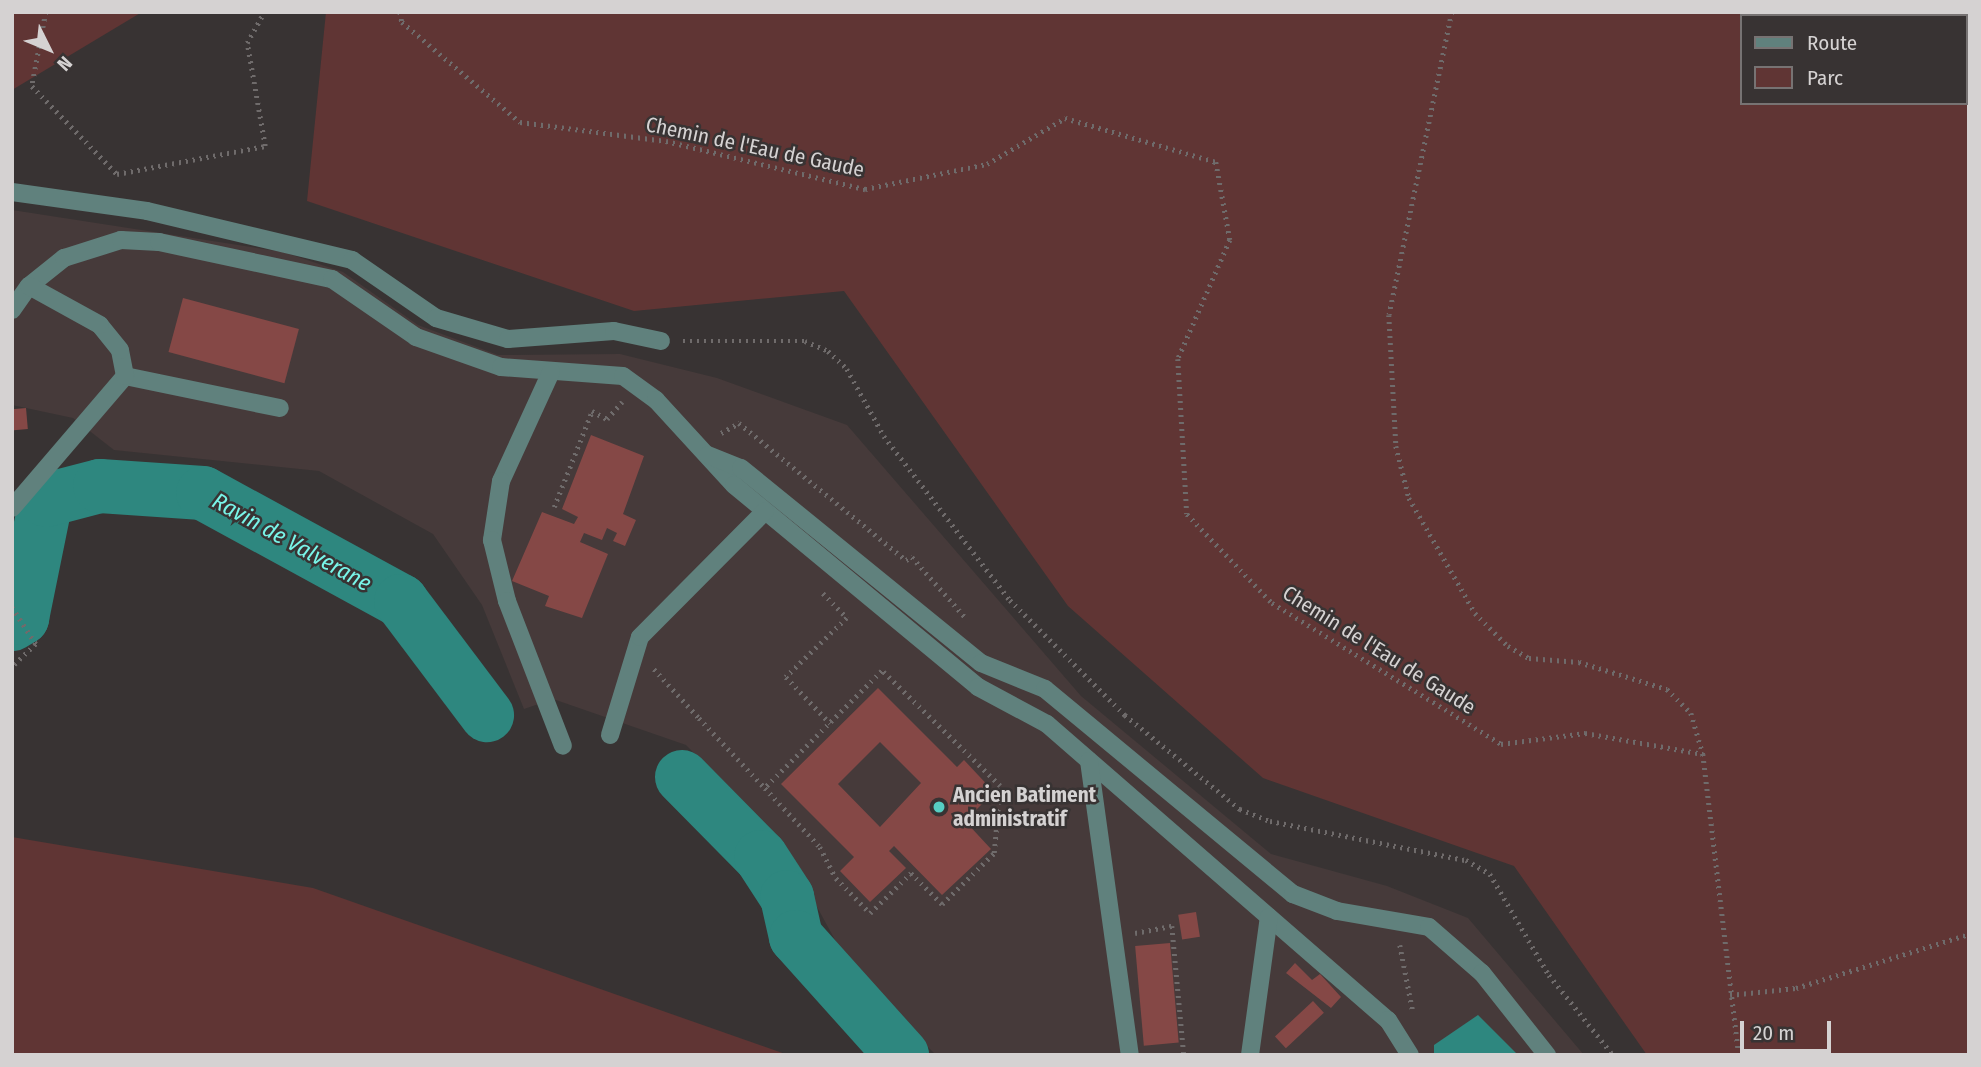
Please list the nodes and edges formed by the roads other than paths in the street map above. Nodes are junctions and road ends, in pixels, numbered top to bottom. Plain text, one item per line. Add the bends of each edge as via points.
1 (12, 192) edge
2 (29, 286) junction
3 (12, 310) edge
4 (661, 341) road end
5 (551, 372) junction
6 (125, 376) junction
7 (280, 408) dead end
8 (708, 455) junction
9 (12, 508) edge
10 (765, 511) junction
11 (610, 735) dead end
12 (563, 746) dead end
13 (1089, 761) junction
14 (1269, 917) junction
15 (1130, 1055) edge
16 (1250, 1055) edge
17 (1410, 1055) edge
18 (1547, 1055) edge

1 - 4 street via 159,213 352,260 436,318 508,339 614,331
2 - 3 street
2 - 5 street via 85,249 121,240 159,242 332,279 416,337 501,367
2 - 6 street via 112,336
5 - 8 street via 623,376 646,389
5 - 12 street via 501,481 492,540 507,601
6 - 7 street
6 - 9 street
8 - 10 street
8 - 18 street via 741,468 981,663 1045,689 1293,894 1338,911 1429,927 1482,973
10 - 11 street via 651,622 634,648
10 - 13 street via 978,687 1047,724
13 - 14 street
13 - 15 street
14 - 16 street
14 - 17 street via 1397,1028

